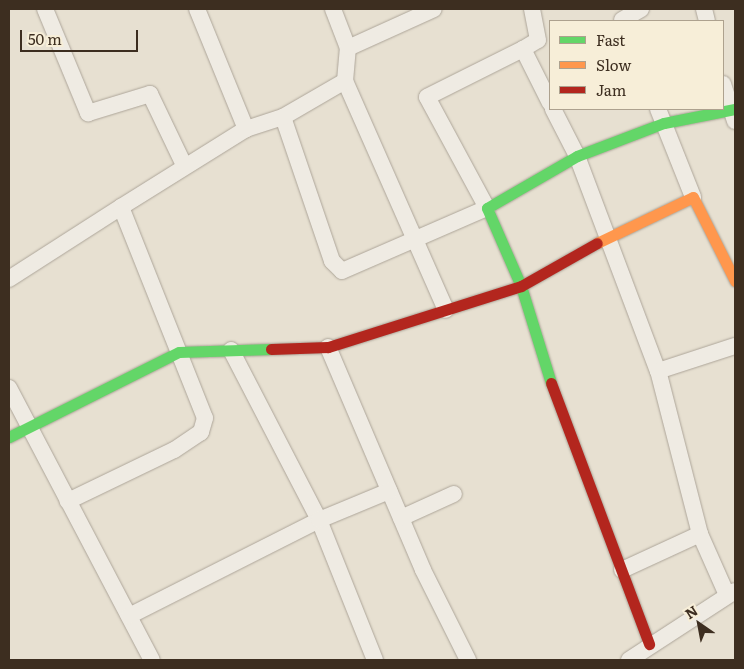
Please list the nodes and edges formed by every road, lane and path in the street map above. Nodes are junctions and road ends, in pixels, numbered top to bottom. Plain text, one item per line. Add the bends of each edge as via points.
1 (45, 9) edge
2 (197, 9) edge
3 (334, 9) edge
4 (434, 9) edge
5 (532, 9) edge
6 (642, 9) edge
7 (620, 17) edge
8 (348, 48) junction
9 (523, 49) junction
10 (345, 81) junction
11 (724, 87) edge
12 (549, 101) edge
13 (554, 110) edge
14 (733, 114) edge
15 (661, 116) edge
16 (283, 117) junction
17 (246, 129) junction
18 (577, 156) junction
19 (184, 165) junction
20 (693, 197) junction
21 (121, 208) junction
22 (487, 208) junction
23 (608, 237) junction
24 (412, 238) junction
25 (9, 279) edge
26 (735, 281) edge
27 (521, 286) junction
28 (446, 310) junction
29 (735, 346) edge
30 (328, 347) junction
31 (231, 350) junction
32 (180, 352) junction
33 (658, 371) junction
34 (9, 388) edge
35 (29, 427) junction
36 (9, 437) edge
37 (389, 491) junction
38 (454, 494) dead end
39 (68, 501) junction
40 (401, 518) junction
41 (319, 520) junction
42 (700, 534) junction
43 (622, 570) junction
44 (731, 593) edge
45 (129, 616) junction
46 (649, 644) junction
47 (152, 660) edge
48 (375, 660) edge
49 (468, 660) edge
50 (628, 660) edge

1 - 19 street via 88,113 150,94
2 - 17 street
3 - 8 street
4 - 8 street
5 - 9 street via 538,40
6 - 7 street
8 - 10 street
9 - 12 street
9 - 22 street via 427,97
10 - 16 street
10 - 24 street
11 - 14 street
13 - 18 street
14 - 15 street
15 - 18 street
15 - 20 street
16 - 17 street
16 - 24 street via 332,261 342,271
17 - 19 street
18 - 22 street
18 - 23 street
19 - 21 street
20 - 23 street
20 - 26 street
21 - 25 street
21 - 32 street
22 - 24 street
22 - 27 street
23 - 27 street
23 - 33 street
24 - 28 street
27 - 28 street
27 - 43 street via 553,390
28 - 30 street
29 - 33 street
30 - 31 street
30 - 37 street
31 - 32 street
31 - 41 street
32 - 35 street
32 - 39 street via 205,418 201,432 174,450
33 - 42 street
34 - 35 street
35 - 36 street
35 - 39 street
37 - 40 street
37 - 41 street
38 - 40 street
39 - 45 street
40 - 49 street
41 - 45 street
41 - 48 street
42 - 43 street
42 - 44 street
43 - 46 street
44 - 46 street
45 - 47 street
46 - 50 street

